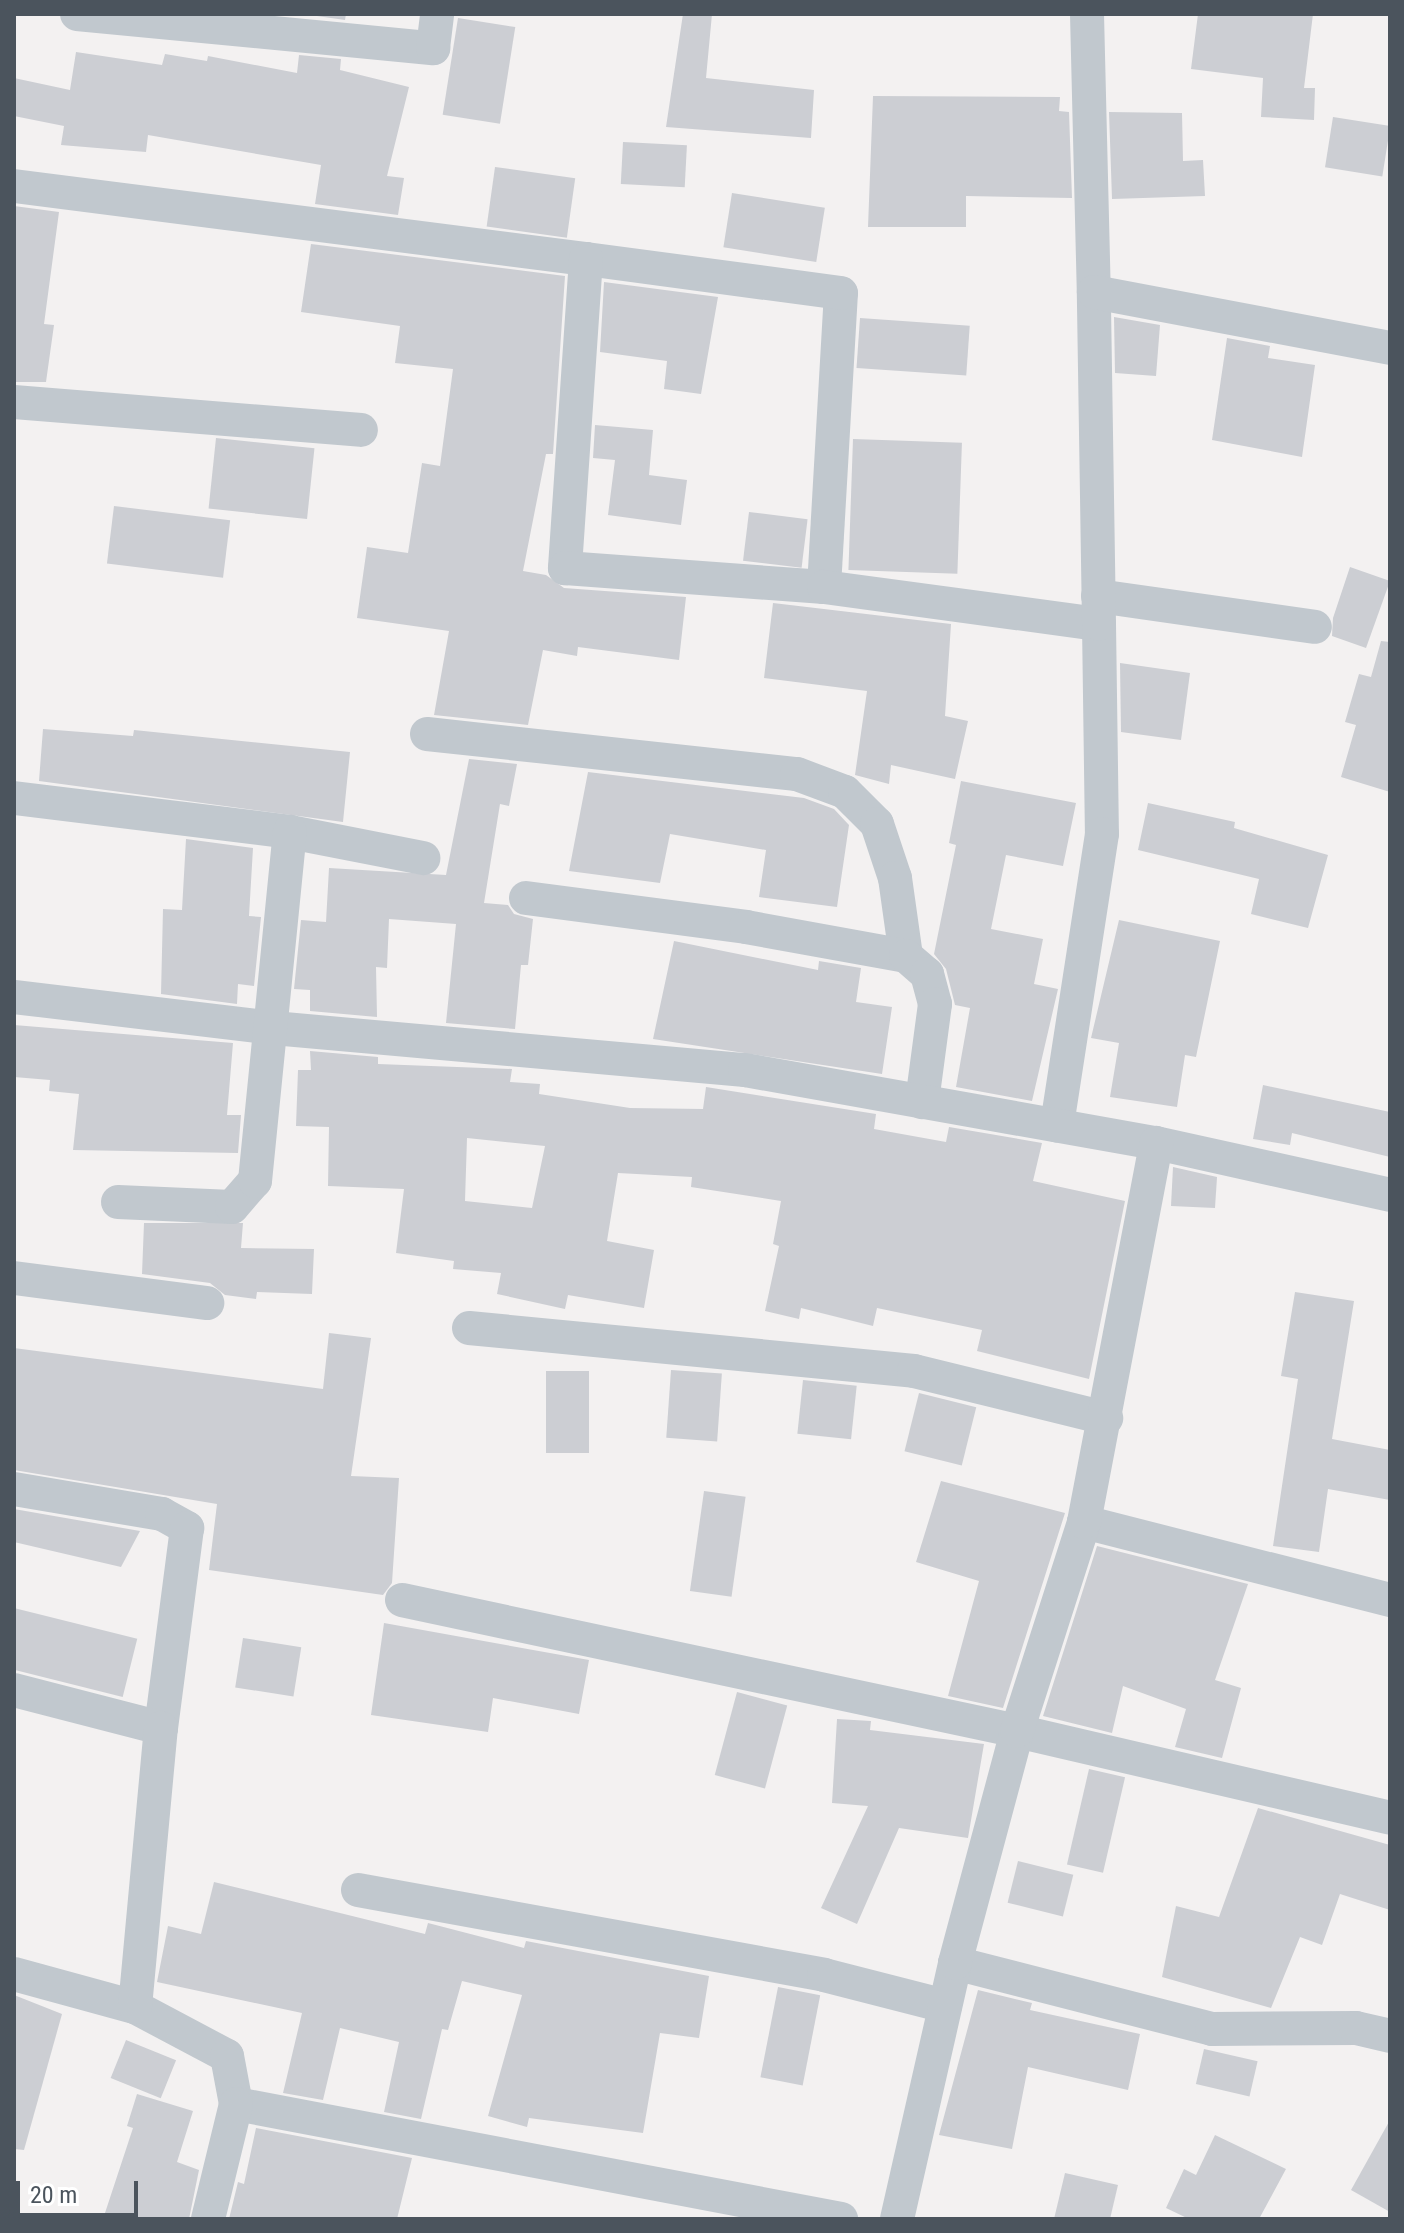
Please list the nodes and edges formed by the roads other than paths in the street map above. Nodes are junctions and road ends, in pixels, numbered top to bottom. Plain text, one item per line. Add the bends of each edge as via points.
1 (77, 14) edge
2 (437, 14) edge
3 (1087, 14) edge
4 (14, 186) edge
5 (586, 259) junction
6 (1094, 292) junction
7 (1390, 348) edge
8 (14, 402) edge
9 (361, 430) dead end
10 (824, 587) junction
11 (1098, 610) junction
12 (1315, 627) dead end
13 (427, 734) dead end
14 (14, 798) edge
15 (290, 832) junction
16 (423, 858) dead end
17 (526, 898) dead end
18 (906, 956) junction
19 (14, 997) edge
20 (273, 1028) junction
21 (922, 1102) junction
22 (1057, 1126) junction
23 (1156, 1143) junction
24 (1390, 1195) edge
25 (118, 1202) dead end
26 (14, 1278) edge
27 (207, 1303) dead end
28 (469, 1328) dead end
29 (1106, 1418) junction
30 (14, 1489) edge
31 (1084, 1522) junction
32 (402, 1600) dead end
33 (1390, 1600) edge
34 (14, 1690) edge
35 (161, 1728) junction
36 (1017, 1731) junction
37 (1390, 1818) edge
38 (358, 1890) dead end
39 (955, 1963) junction
40 (14, 1974) edge
41 (945, 2006) junction
42 (135, 2007) junction
43 (1390, 2036) edge
44 (236, 2104) junction
45 (208, 2219) edge
46 (841, 2219) edge
47 (897, 2219) edge

1 - 2 street via 433,48
3 - 6 street
4 - 5 street
5 - 10 street via 841,293
5 - 10 street via 565,568
6 - 7 street
6 - 11 street
8 - 9 street
10 - 11 street
11 - 12 street
11 - 22 street via 1102,834
13 - 18 street via 797,774 845,792 877,824 895,878
14 - 15 street
15 - 16 street
15 - 20 street
17 - 18 street via 746,927
18 - 21 street via 927,974 935,1004
19 - 20 street
20 - 21 street via 745,1070
20 - 25 street via 255,1181 244,1196 232,1207
21 - 22 street
22 - 23 street
23 - 24 street
23 - 29 street
26 - 27 street
28 - 29 street via 914,1371
29 - 31 street
30 - 35 street via 162,1514 187,1528
31 - 33 street
31 - 36 street
32 - 36 street
34 - 35 street
35 - 42 street
36 - 37 street
36 - 39 street
38 - 41 street via 824,1975
39 - 41 street
39 - 43 street via 1212,2029 1356,2028
40 - 42 street
41 - 47 street
42 - 44 street via 227,2056
44 - 45 street
44 - 46 street

